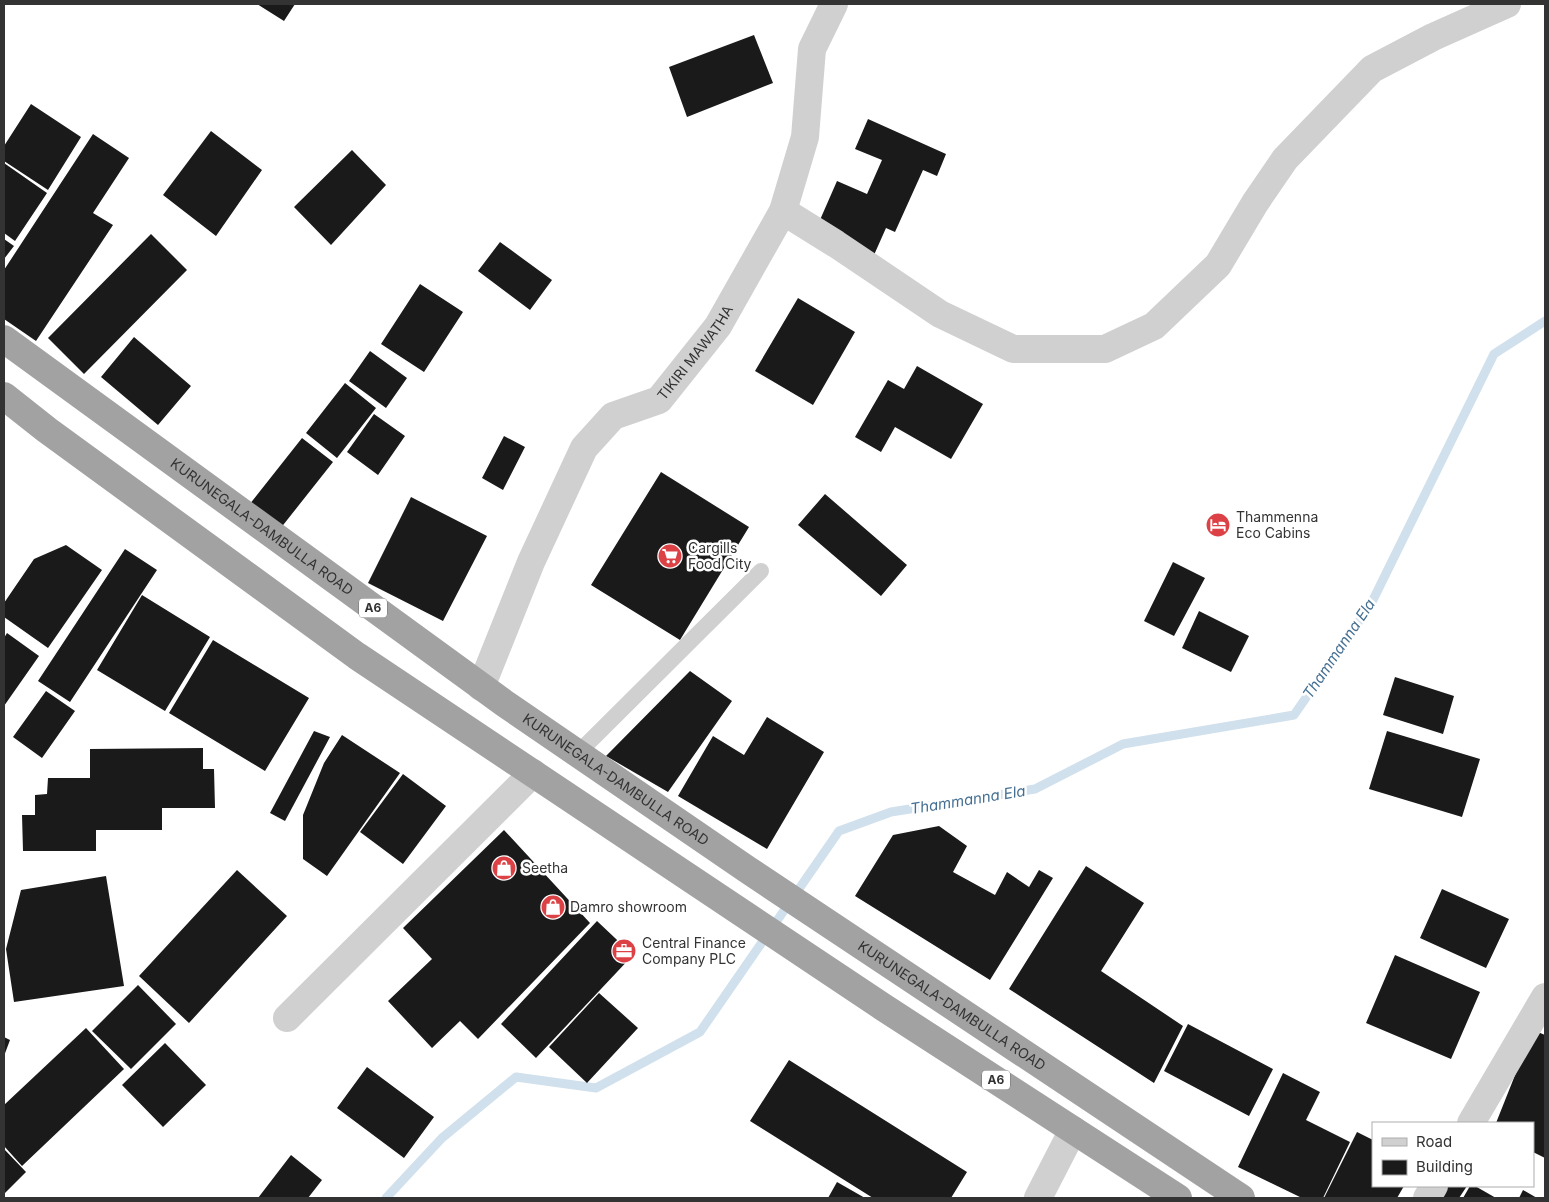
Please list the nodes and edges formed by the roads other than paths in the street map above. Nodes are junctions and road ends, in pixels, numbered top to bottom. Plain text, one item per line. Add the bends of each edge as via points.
1 (834, 4) edge
2 (1507, 4) edge
3 (783, 211) junction
4 (4, 340) edge
5 (4, 396) edge
6 (761, 571) dead end
7 (481, 687) junction
8 (578, 753) junction
9 (533, 773) junction
10 (1545, 997) edge
11 (287, 1018) dead end
12 (1472, 1122) edge
13 (1073, 1130) junction
14 (1433, 1187) edge
15 (1038, 1198) edge
16 (1178, 1198) edge
17 (1241, 1198) edge
18 (1426, 1198) edge

1 - 3 street, TIKIRI MAWATHA via 812,48 805,137
2 - 3 street via 1372,69 1285,159 1218,264 1154,326 1105,348 1013,349 940,314
3 - 7 street, TIKIRI MAWATHA via 718,326 659,400 613,416 584,448 532,562
4 - 7 highway, KURUNEGALA-DAMBULLA ROAD / A6
5 - 9 highway, A6 via 357,656
6 - 8 lane
7 - 8 highway, KURUNEGALA-DAMBULLA ROAD / A6
8 - 17 highway, KURUNEGALA-DAMBULLA ROAD / A6
9 - 11 street
9 - 13 highway, A6
10 - 12 street
13 - 15 street
13 - 16 highway, A6
14 - 18 street

